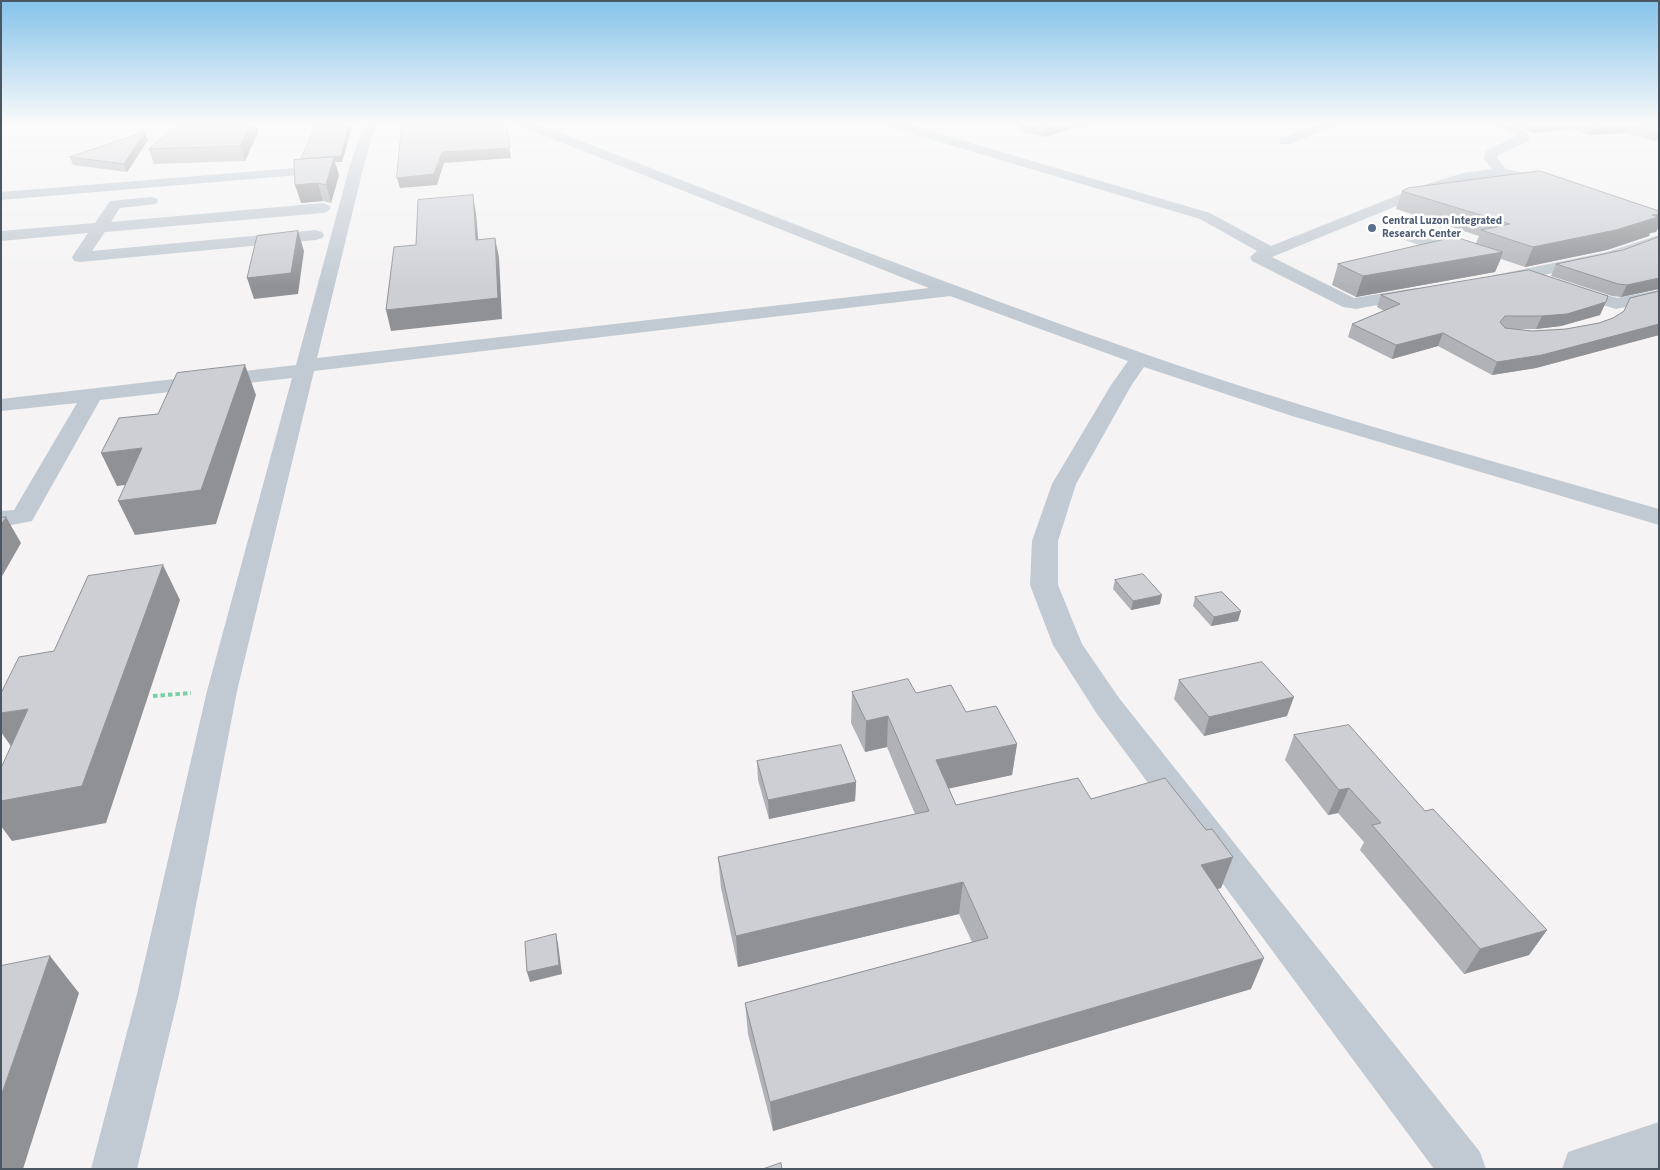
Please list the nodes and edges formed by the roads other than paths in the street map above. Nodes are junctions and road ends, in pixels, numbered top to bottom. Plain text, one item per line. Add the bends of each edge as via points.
1 (211, 179) edge
2 (354, 179) edge
3 (666, 179) edge
4 (1078, 179) edge
5 (1461, 179) edge
6 (1531, 179) edge
7 (1561, 190) edge
8 (17, 194) junction
9 (1, 196) edge
10 (164, 200) dead end
11 (323, 208) dead end
12 (1, 210) edge
13 (99, 228) junction
14 (1402, 234) dead end
15 (316, 235) dead end
16 (1, 236) edge
17 (1659, 240) edge
18 (1269, 251) junction
19 (1476, 259) edge
20 (1495, 266) dead end
21 (1523, 275) junction
22 (1484, 281) edge
23 (1437, 290) edge
24 (953, 291) junction
25 (1659, 295) edge
26 (1140, 359) junction
27 (305, 368) junction
28 (93, 394) junction
29 (1, 405) edge
30 (1659, 517) edge
31 (1, 519) edge
32 (1659, 1145) edge
33 (114, 1169) edge
34 (1463, 1169) edge
35 (1585, 1169) edge

1 - 8 street
2 - 27 street
3 - 24 street
4 - 18 street via 1205,216
5 - 18 street via 1439,184
6 - 7 street
8 - 9 street
8 - 12 street
10 - 13 street via 115,204
11 - 13 street
13 - 15 street via 80,256
13 - 16 street
14 - 19 street
17 - 21 street via 1611,256
18 - 23 street via 1258,257 1350,303
20 - 21 street
21 - 22 street
21 - 25 street via 1612,311
24 - 26 street
24 - 27 street
26 - 30 street via 1310,414
26 - 34 street via 1121,385 1064,484 1045,541 1044,585 1068,645 1108,706
27 - 28 street
27 - 33 street via 222,690 158,994
28 - 29 street
28 - 31 street via 23,516
32 - 35 street

